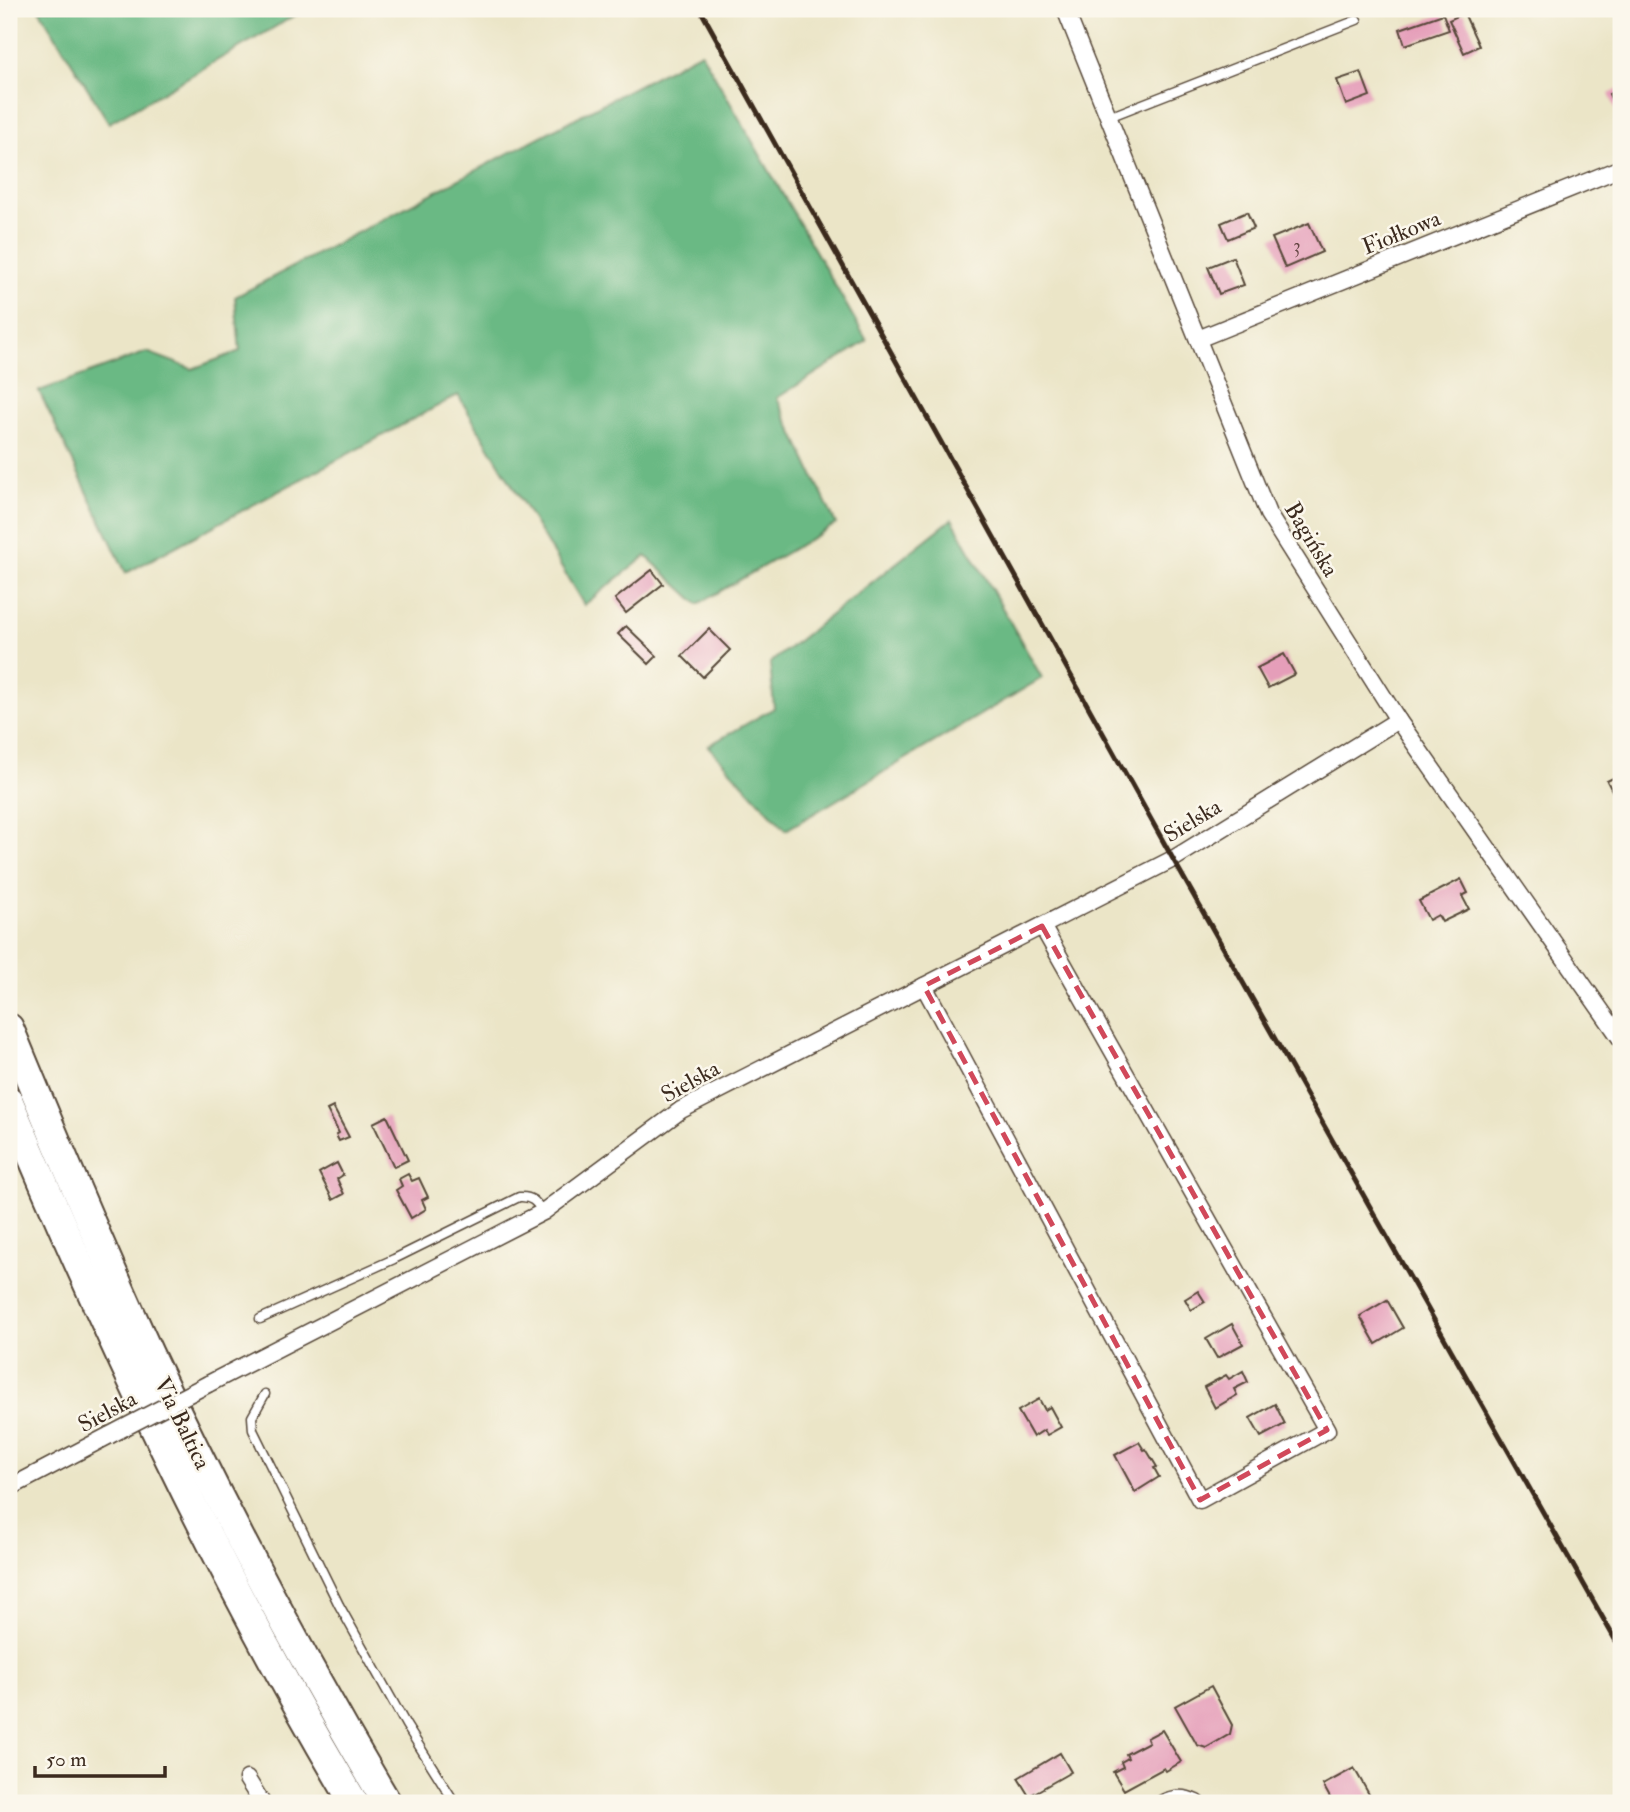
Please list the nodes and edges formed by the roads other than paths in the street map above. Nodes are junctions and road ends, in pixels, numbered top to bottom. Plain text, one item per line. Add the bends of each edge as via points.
1 (1065, 9) edge
2 (1357, 20) dead end
3 (1109, 117) junction
4 (1621, 167) edge
5 (1198, 339) junction
6 (1398, 720) junction
7 (1042, 926) junction
8 (923, 986) junction
9 (9, 1028) edge
10 (1621, 1039) edge
11 (9, 1102) edge
12 (543, 1212) junction
13 (260, 1319) dead end
14 (265, 1394) dead end
15 (9, 1488) edge
16 (247, 1779) dead end
17 (262, 1803) edge
18 (354, 1803) edge
19 (387, 1803) edge
20 (455, 1803) edge
21 (1163, 1803) edge
22 (1196, 1803) edge

1 - 3 street, Bagińska
2 - 3 lane
3 - 5 street, Bagińska
4 - 5 street, Fiołkowa
5 - 6 street, Bagińska via 1268,514
6 - 7 street, Sielska via 1173,859
6 - 10 street, Bagińska
7 - 8 street, Sielska
7 - 8 street via 1327,1430 1200,1500
8 - 12 street, Sielska via 681,1110
9 - 19 highway, Via Baltica via 101,1248 162,1379 272,1597
11 - 18 highway, Via Baltica via 75,1259 185,1493
12 - 13 lane via 534,1200 519,1197
12 - 15 street, Sielska, bridge
14 - 20 lane via 252,1417 253,1430 339,1605
16 - 17 street
21 - 22 street via 1172,1797

